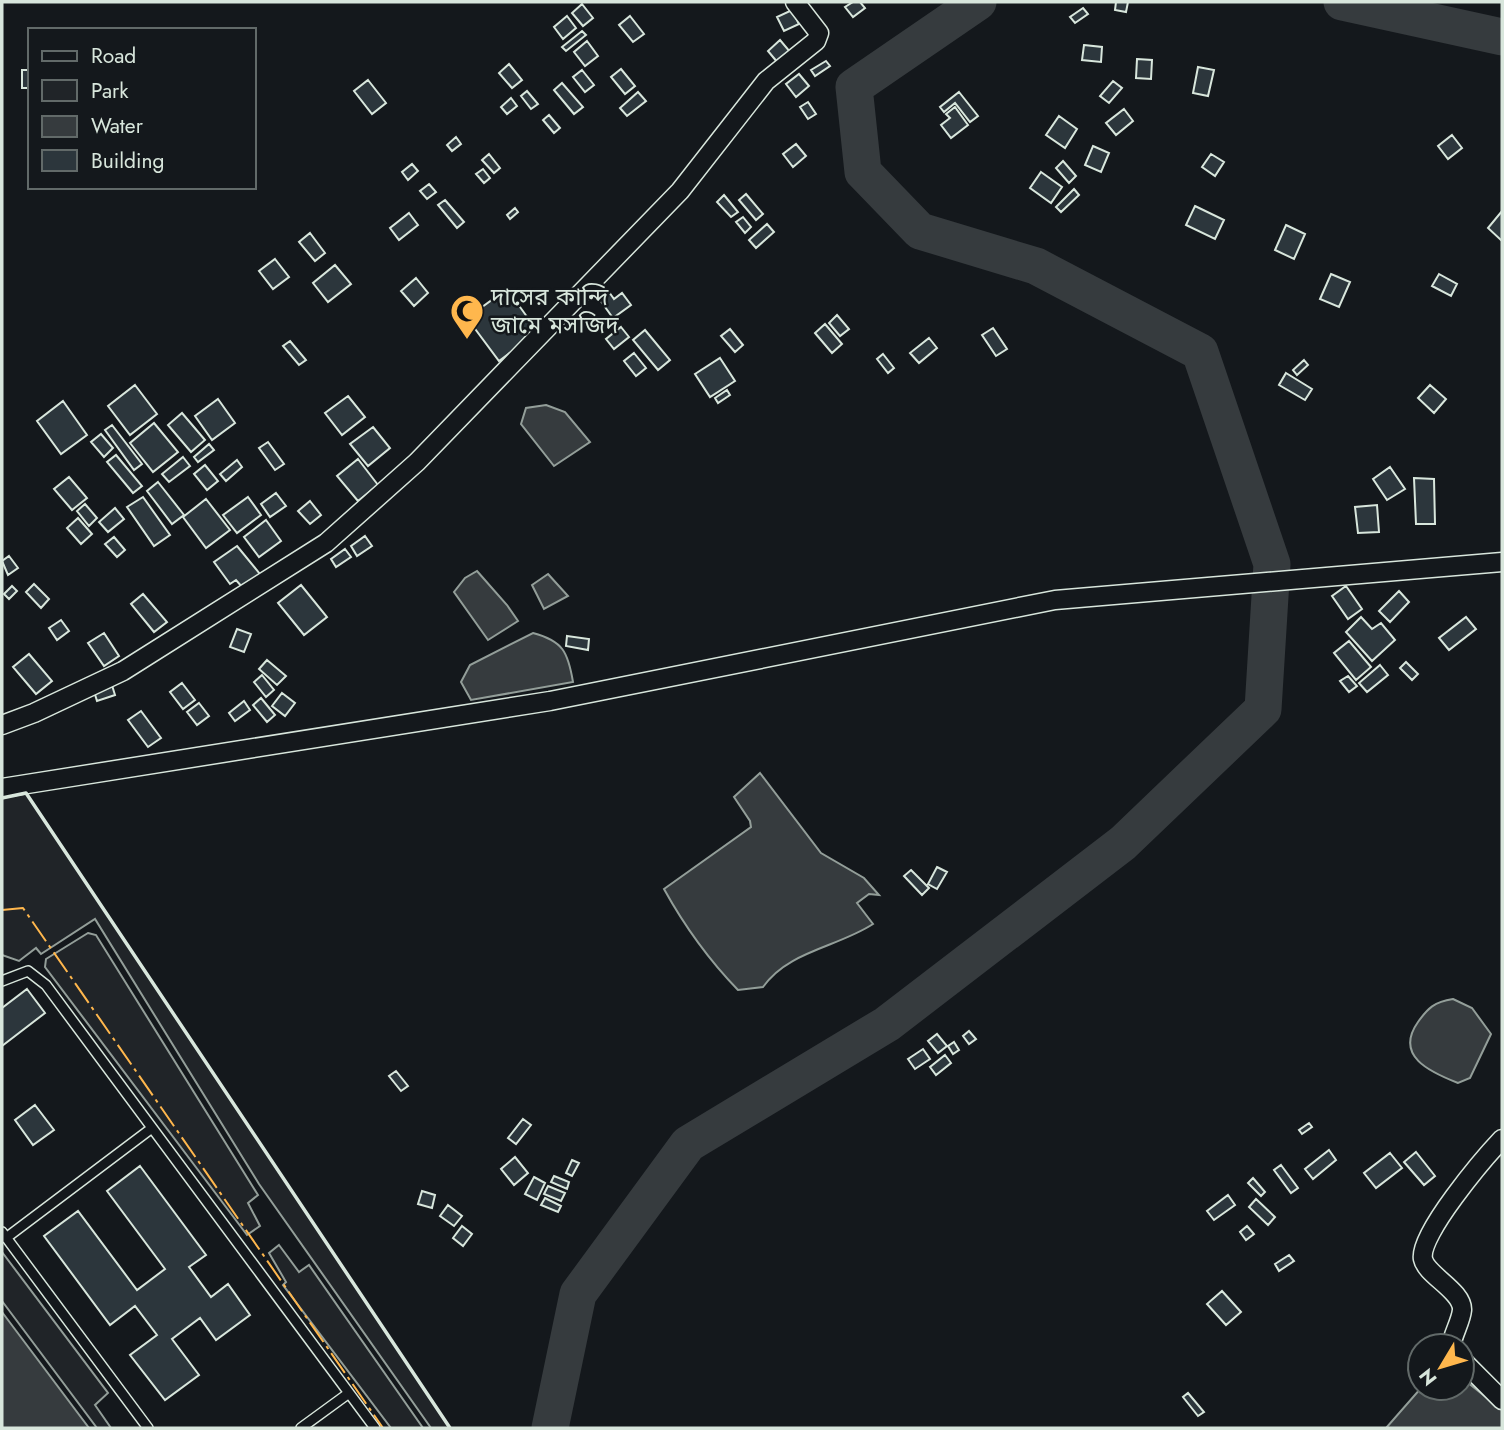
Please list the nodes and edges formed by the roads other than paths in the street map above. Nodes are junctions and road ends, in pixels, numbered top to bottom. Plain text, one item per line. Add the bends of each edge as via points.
1 (795, 2) edge
2 (1502, 562) edge
3 (2, 725) edge
4 (2, 788) edge
5 (2, 967) edge
6 (5, 979) edge
7 (152, 1128) junction
8 (1502, 1139) edge
9 (4, 1235) edge
10 (1455, 1332) edge
11 (1476, 1374) edge
12 (349, 1393) junction
13 (1502, 1400) edge
14 (148, 1428) edge
15 (301, 1428) edge
16 (375, 1428) edge

1 - 3 street via 819,33 816,41 766,81 680,191 417,462 326,543 258,588 123,671
2 - 4 street via 1055,600 550,701
5 - 6 lane
6 - 7 lane via 28,971 46,985
7 - 9 lane
7 - 12 lane
8 - 10 street via 1473,1169 1440,1217 1423,1253 1425,1264 1462,1308
9 - 14 lane
11 - 13 street
12 - 15 lane
12 - 16 lane

